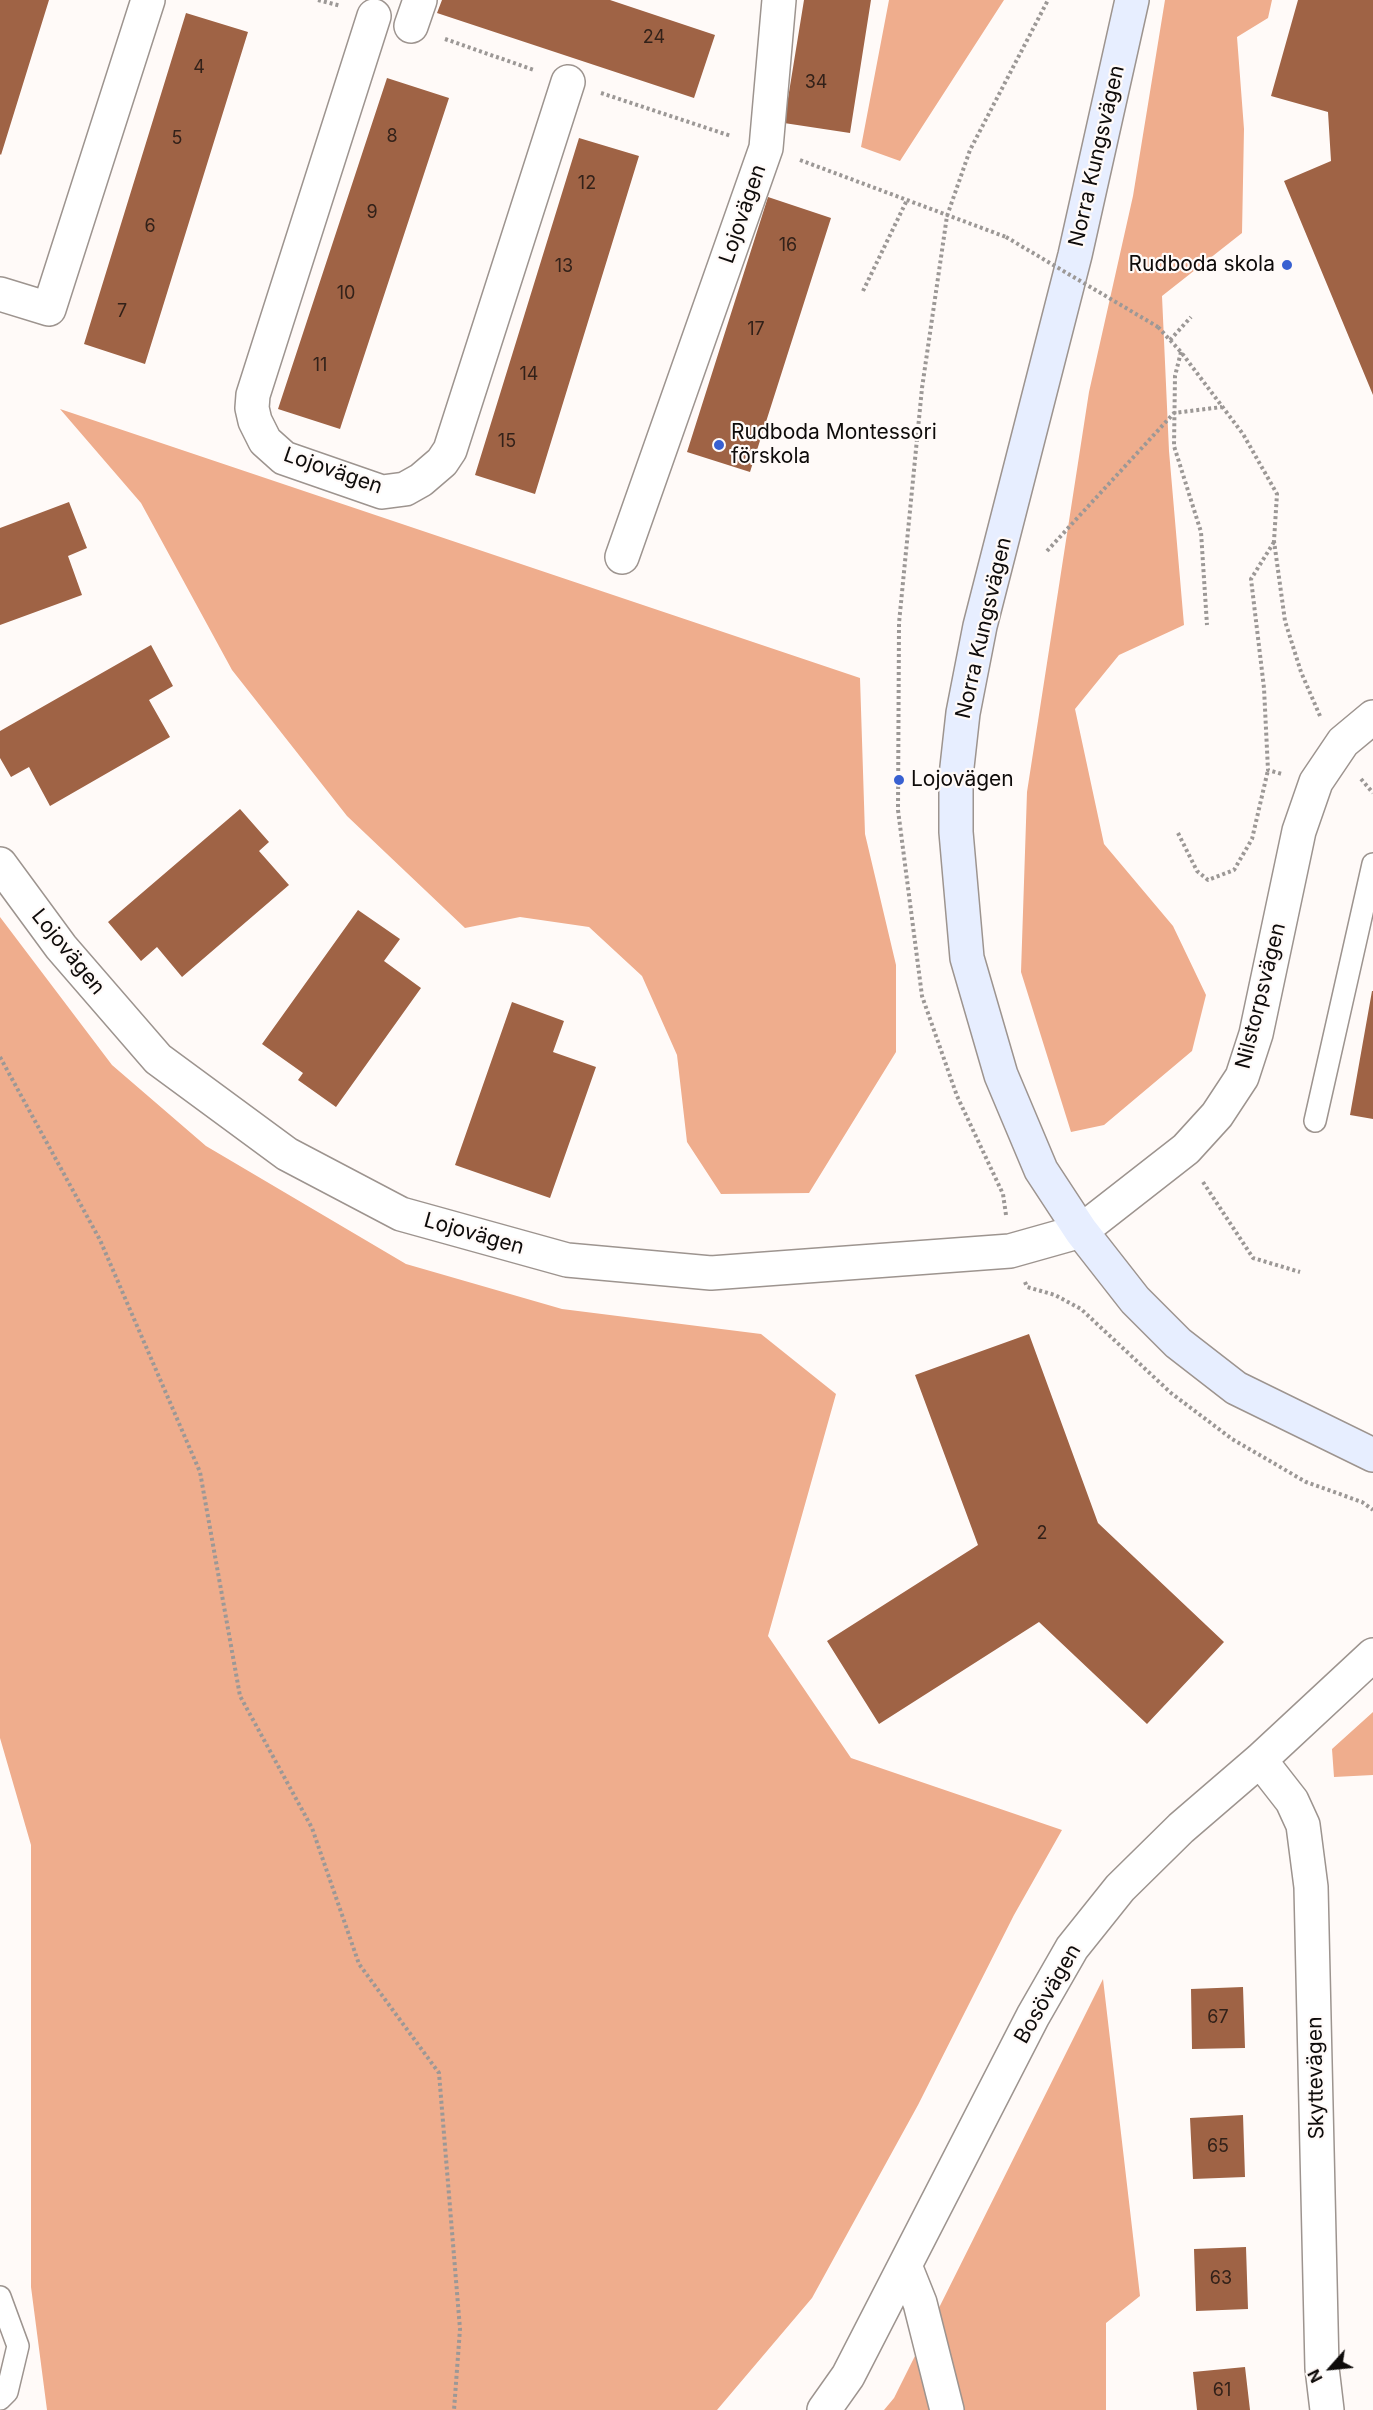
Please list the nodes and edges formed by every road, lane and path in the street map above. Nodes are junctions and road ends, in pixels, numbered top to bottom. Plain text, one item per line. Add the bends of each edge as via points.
1 (148, 0) edge
2 (318, 0) edge
3 (779, 0) edge
4 (1048, 0) edge
5 (1132, 0) edge
6 (415, 13) edge
7 (374, 16) joint
8 (568, 82) junction
9 (766, 148) junction
10 (907, 200) junction
11 (947, 216) junction
12 (863, 291) dead end
13 (0, 294) edge
14 (1191, 317) dead end
15 (1170, 340) junction
16 (1181, 352) junction
17 (1222, 407) junction
18 (1174, 413) junction
19 (1274, 541) junction
20 (1047, 551) dead end
21 (622, 557) dead end
22 (1207, 625) dead end
23 (1373, 717) edge
24 (1322, 720) dead end
25 (1268, 770) junction
26 (1356, 774) dead end
27 (1316, 782) junction
28 (1373, 793) edge
29 (1178, 833) dead end
30 (0, 864) edge
31 (1373, 864) edge
32 (0, 1057) edge
33 (1315, 1121) dead end
34 (1186, 1149) junction
35 (1081, 1231) junction
36 (1011, 1251) junction
37 (1300, 1272) dead end
38 (1373, 1455) edge
39 (1373, 1510) edge
40 (1373, 1655) edge
41 (1260, 1760) junction
42 (906, 2268) junction
43 (0, 2298) edge
44 (0, 2399) edge
45 (454, 2410) edge
46 (824, 2410) edge
47 (947, 2410) edge
48 (1327, 2410) edge

1 - 13 street via 50,309
2 - 7 path
3 - 9 street, Lojovägen
4 - 11 path via 970,150
5 - 35 main road, Norra Kungsvägen via 1075,255 980,626 963,713 956,776 956,832 967,958 983,1020 1001,1075 1041,1170
6 - 8 path
7 - 8 street, Lojovägen via 252,408 266,441 284,458 382,492 405,489 421,480 450,450
8 - 9 path
9 - 10 path
9 - 21 street, Lojovägen
10 - 11 path
10 - 12 path
11 - 15 path, bridge via 1006,237 1158,327
11 - 36 path via 922,388 899,623 898,810 922,996 957,1096 1003,1194
14 - 15 path
15 - 16 path
16 - 17 path
16 - 18 path via 1175,376
17 - 18 path
17 - 19 path via 1243,434 1276,494
18 - 20 path
18 - 22 path via 1174,446 1201,532
19 - 24 path via 1285,621
19 - 25 path via 1251,579 1264,688
23 - 27 street, Nilstorpsvägen via 1343,742
25 - 27 path
25 - 29 path via 1252,839 1234,870 1208,880 1197,871
26 - 28 path
27 - 34 street, Nilstorpsvägen via 1299,831 1256,1034 1242,1077 1218,1115
30 - 36 street, Lojovägen via 62,947 158,1059 287,1154 401,1214 567,1260 711,1273
31 - 33 lane
32 - 45 path via 100,1240 200,1472 240,1696 312,1828 359,1964 440,2073 460,2329
34 - 35 street, Nilstorpsvägen
34 - 37 path via 1208,1191 1253,1258
35 - 36 street, Lojovägen
35 - 38 main road, Norra Kungsvägen via 1135,1300 1178,1343 1228,1382
36 - 39 path via 1027,1287 1055,1295 1081,1310 1171,1393 1232,1439 1306,1482 1362,1502
40 - 41 street, Bosövägen
41 - 42 street, Bosövägen via 1181,1828 1128,1881 1072,1948 956,2164
41 - 48 street, Skyttevägen via 1280,1783 1303,1825 1311,1887 1322,2368
42 - 46 street, Bosövägen via 848,2376
42 - 47 street via 920,2303
43 - 44 lane via 18,2346 7,2392

